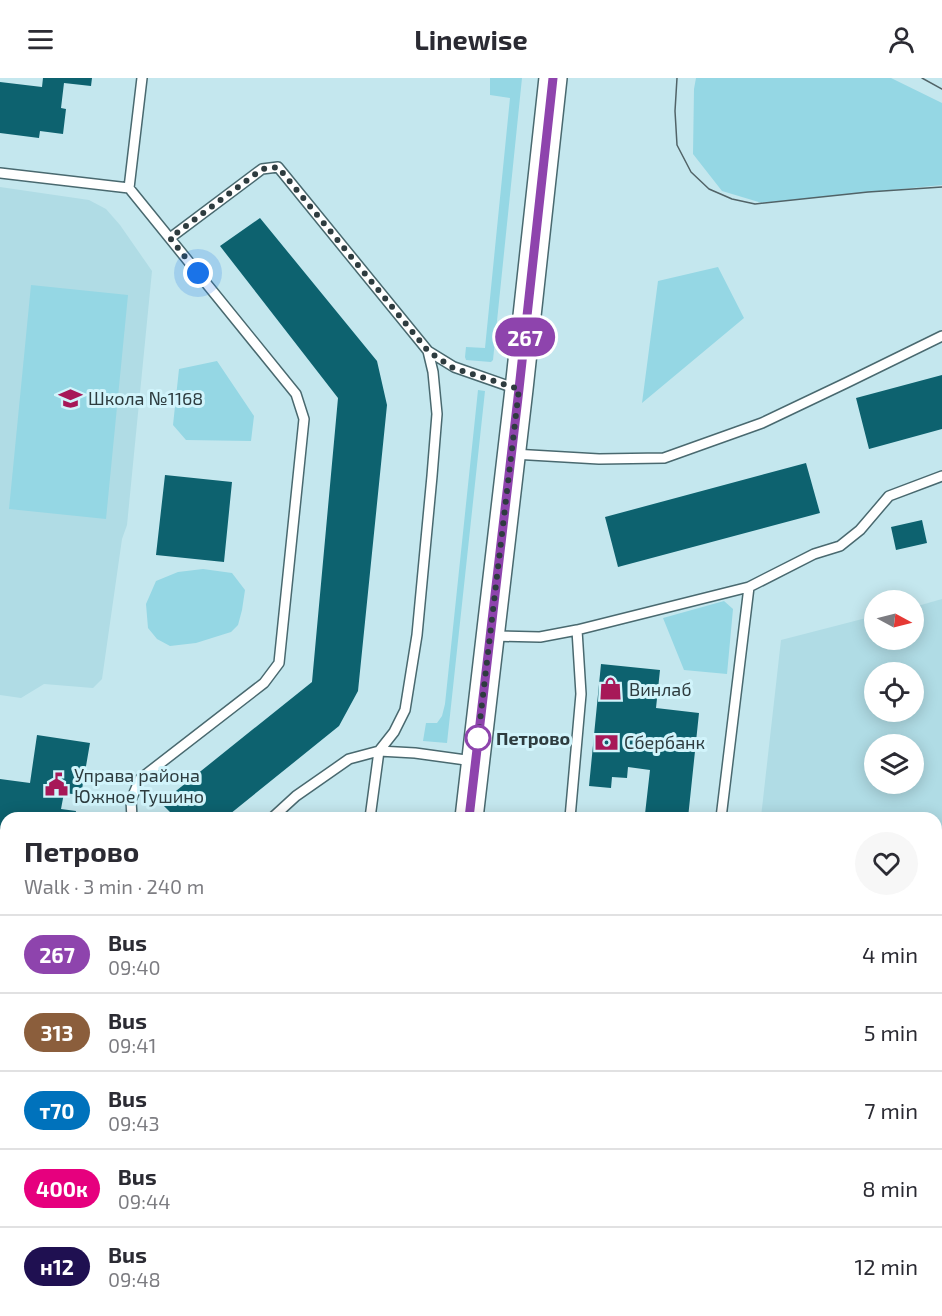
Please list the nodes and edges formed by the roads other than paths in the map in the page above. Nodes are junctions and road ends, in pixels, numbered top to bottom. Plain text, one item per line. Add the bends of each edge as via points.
1 (142, 78) edge
2 (553, 78) edge
3 (0, 173) edge
4 (129, 188) junction
5 (170, 238) junction
6 (942, 336) edge
7 (428, 351) junction
8 (519, 389) junction
9 (511, 454) junction
10 (942, 476) edge
11 (749, 587) junction
12 (577, 630) junction
13 (490, 636) junction
14 (379, 751) junction
15 (476, 761) junction
16 (132, 812) edge
17 (279, 812) edge
18 (371, 812) edge
19 (470, 812) edge
20 (571, 812) edge
21 (722, 812) edge

1 - 4 lane
2 - 8 main road
3 - 4 lane
4 - 5 lane
5 - 7 lane via 262,169 278,167
5 - 16 lane via 296,394 304,419 279,663 264,683 140,779 131,800
6 - 9 lane via 762,423 663,458
7 - 8 lane via 453,368
7 - 14 lane via 437,414 417,635 405,710
8 - 9 main road
9 - 13 main road
10 - 11 lane via 889,496 860,530 840,546 814,554
11 - 12 lane
11 - 21 lane
12 - 13 lane via 540,637
12 - 20 lane via 581,694
13 - 15 main road
14 - 15 lane
14 - 17 lane via 349,759
14 - 18 lane
15 - 19 main road

